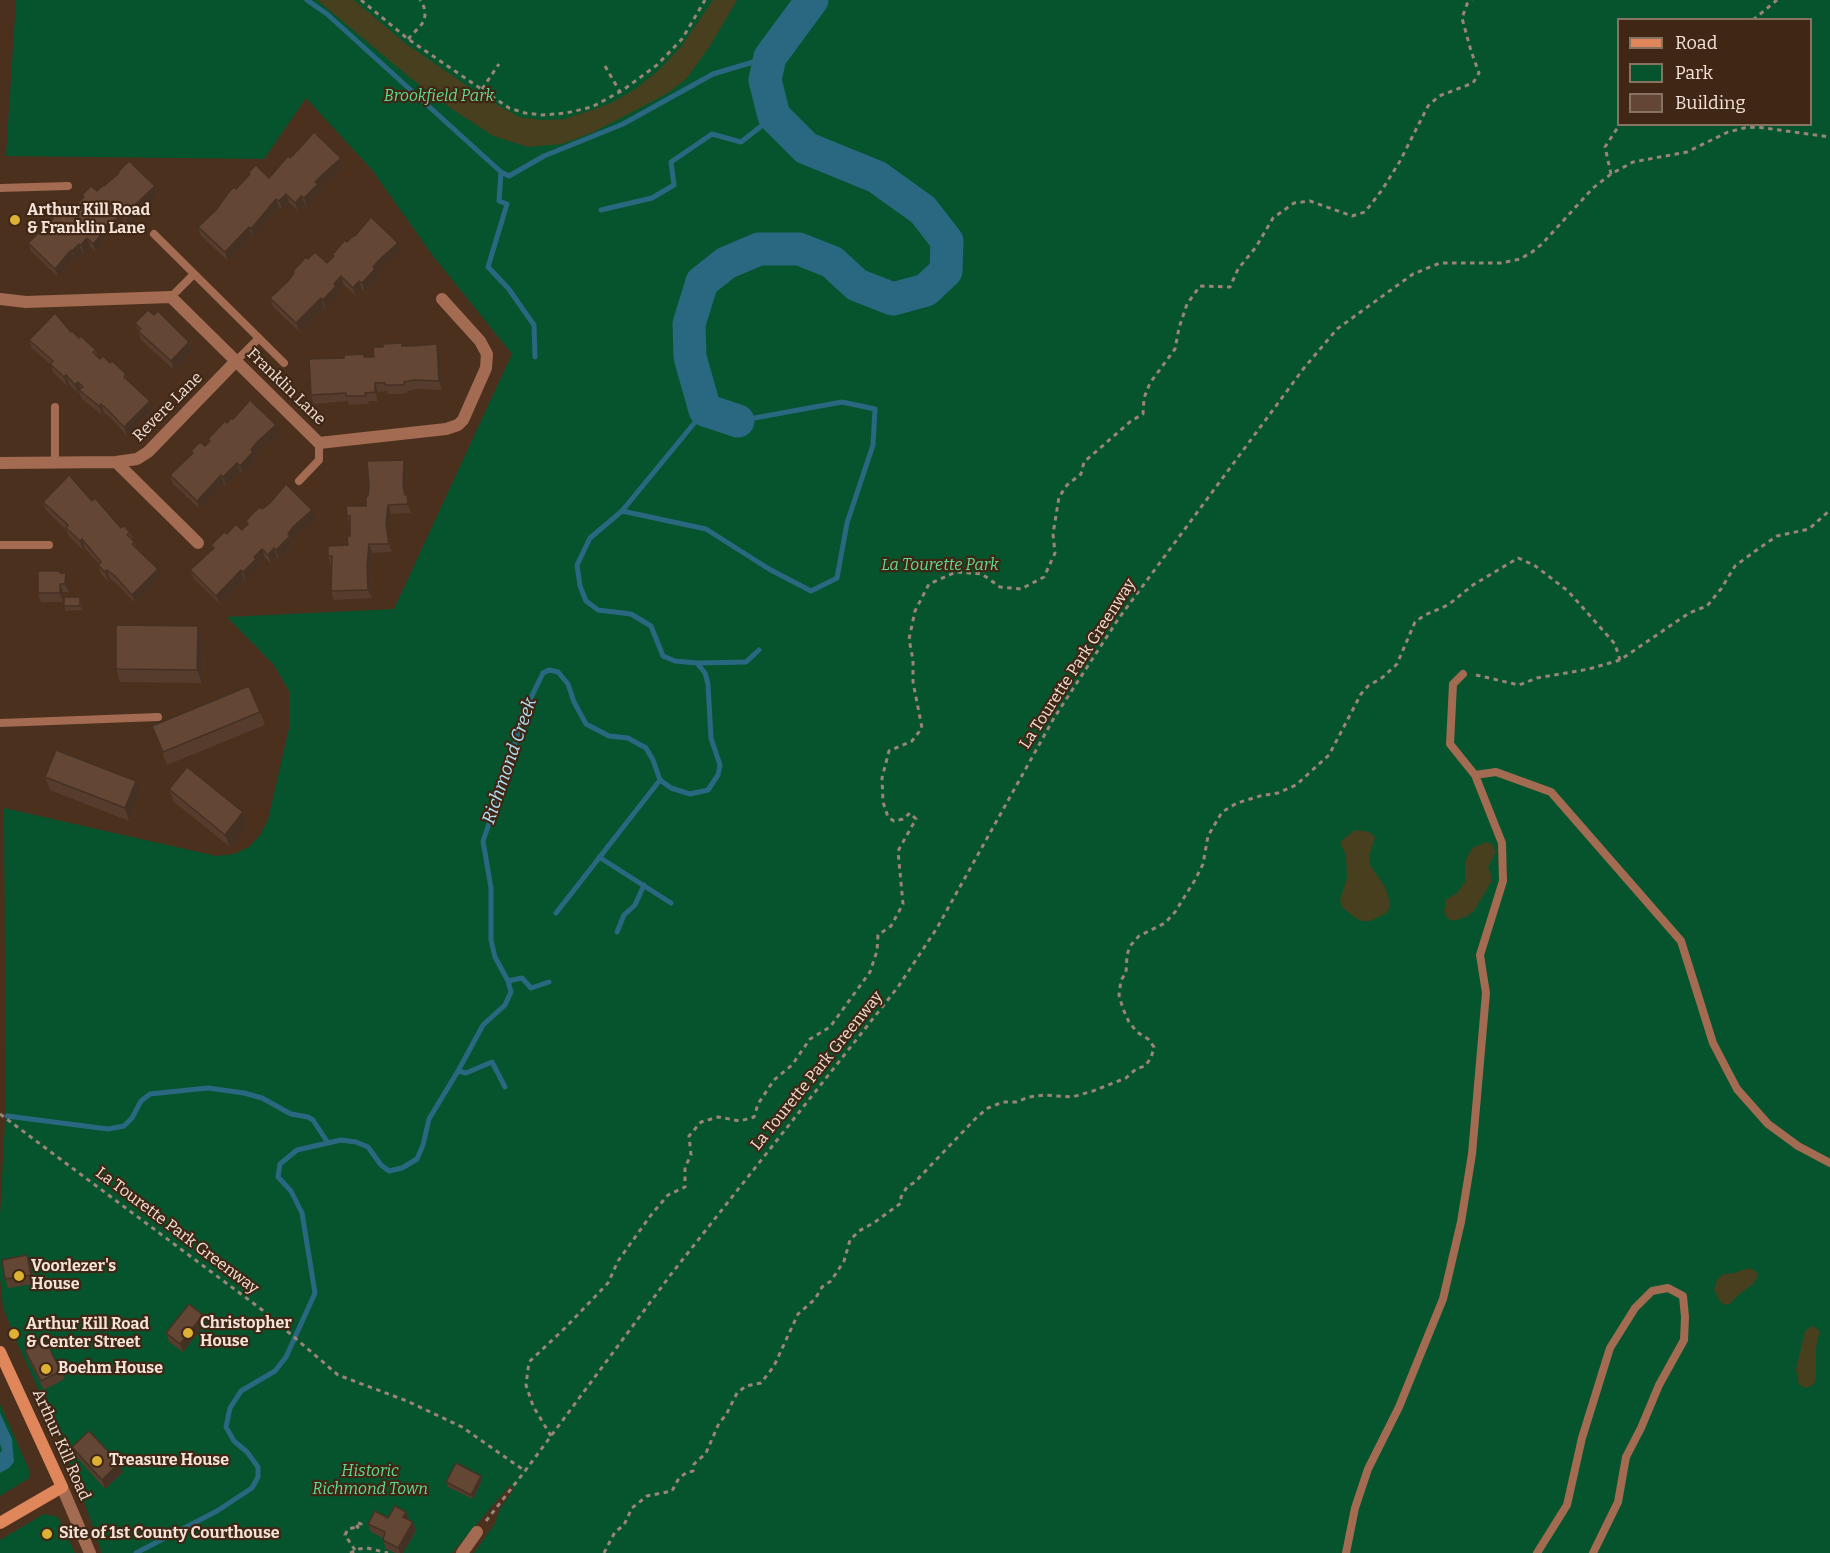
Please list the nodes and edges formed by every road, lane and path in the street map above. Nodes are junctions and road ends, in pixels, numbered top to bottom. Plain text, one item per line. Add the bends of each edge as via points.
1 (361, 0) edge
2 (420, 0) edge
3 (705, 0) edge
4 (1472, 0) edge
5 (1777, 0) edge
6 (1755, 18) edge
7 (408, 39) junction
8 (499, 64) dead end
9 (604, 66) dead end
10 (482, 89) junction
11 (620, 92) junction
12 (1619, 126) edge
13 (1830, 137) edge
14 (1611, 174) junction
15 (68, 186) dead end
16 (0, 188) edge
17 (154, 234) dead end
18 (194, 274) junction
19 (171, 297) junction
20 (0, 299) edge
21 (442, 299) dead end
22 (259, 338) junction
23 (236, 361) junction
24 (284, 363) dead end
25 (55, 407) dead end
26 (319, 442) junction
27 (116, 462) junction
28 (55, 463) junction
29 (0, 464) edge
30 (299, 481) dead end
31 (1830, 510) edge
32 (198, 543) dead end
33 (49, 544) dead end
34 (0, 545) edge
35 (1620, 660) junction
36 (1463, 674) joint
37 (158, 717) dead end
38 (0, 723) edge
39 (1475, 775) junction
40 (0, 1114) edge
41 (1830, 1163) edge
42 (0, 1352) edge
43 (551, 1436) junction
44 (525, 1471) junction
45 (62, 1487) junction
46 (0, 1523) edge
47 (357, 1527) dead end
48 (477, 1532) joint
49 (355, 1550) junction
50 (89, 1551) edge
51 (350, 1553) edge
52 (388, 1553) edge
53 (462, 1553) edge
54 (603, 1553) edge
55 (1346, 1553) edge
56 (1537, 1553) edge
57 (1593, 1553) edge

1 - 7 path
2 - 7 path via 424,8 422,24
3 - 11 path via 682,39 657,65
4 - 43 path via 1462,18 1479,73 1473,83 1439,96 1428,106 1400,161 1365,212 1352,216 1310,201 1294,203 1273,218 1230,287 1200,286 1187,304 1175,349 1150,382 1143,414 1084,462 1081,474 1059,497 1053,534 1055,553 1044,577 1021,589 1000,587 982,574 956,572 929,584 915,611 909,639 922,728 912,741 889,751 882,778 888,817 894,821 910,813 916,819 898,851 903,904 891,926 878,935 870,972 830,1027 810,1039 792,1065 774,1080 754,1117 740,1122 718,1117 701,1122 689,1136 691,1155 685,1167 685,1187 668,1195 618,1261 608,1283 529,1362 526,1385
5 - 6 path
7 - 10 path
8 - 10 path
9 - 11 path
10 - 11 path via 509,108 543,115 592,107
12 - 14 path via 1605,147
13 - 14 path, La Tourette Park Greenway via 1744,128 1687,152 1633,162
14 - 43 path, La Tourette Park Greenway via 1532,252 1501,263 1440,262 1413,274 1337,329 1304,368 1119,618 1048,728 937,928 898,987 672,1273
15 - 16 lane
17 - 18 lane
18 - 19 lane
18 - 22 lane
19 - 20 street via 26,302
19 - 23 street, Franklin Lane
21 - 26 street, Franklin Lane via 487,354 486,368 463,420 446,429
22 - 23 lane
22 - 24 lane
23 - 26 street, Franklin Lane
23 - 27 street, Revere Lane via 148,452 137,459
25 - 28 lane
26 - 30 lane via 319,460
27 - 28 street, Revere Lane
27 - 32 street
28 - 29 street, Revere Lane
31 - 35 path via 1809,529 1778,536 1750,555 1735,566 1707,606
33 - 34 lane
35 - 36 path via 1519,685
35 - 54 path via 1615,644 1568,591 1518,558 1415,622 1397,664 1361,694 1329,755 1296,785 1237,803 1222,812 1208,836 1203,864 1175,912 1165,923 1139,936 1131,946 1119,995 1129,1022 1154,1047 1145,1066 1093,1091 1072,1097 1044,1095 1004,1102 977,1117 907,1187 901,1203 850,1240 844,1261 831,1281 798,1314 767,1375 761,1383 737,1393 693,1470 679,1478 672,1491 647,1496 632,1508
36 - 39 lane via 1453,684 1450,744
37 - 38 lane
39 - 41 lane via 1496,772 1551,792 1681,941 1713,1043 1737,1089 1768,1124
39 - 55 lane via 1502,843 1503,881 1480,955 1486,993 1473,1143 1461,1222 1443,1299 1399,1407 1368,1469
40 - 44 path, La Tourette Park Greenway via 265,1312 338,1375 462,1427
42 - 45 street, Arthur Kill Road
43 - 44 path, La Tourette Park Greenway
44 - 48 path, La Tourette Park Greenway
45 - 46 street
45 - 50 street, Arthur Kill Road
47 - 49 path via 348,1529 345,1535
48 - 53 street
49 - 51 path
49 - 52 path via 367,1548
56 - 57 lane via 1567,1505 1582,1438 1610,1348 1635,1308 1652,1291 1668,1288 1683,1296 1684,1340 1626,1457 1618,1502

